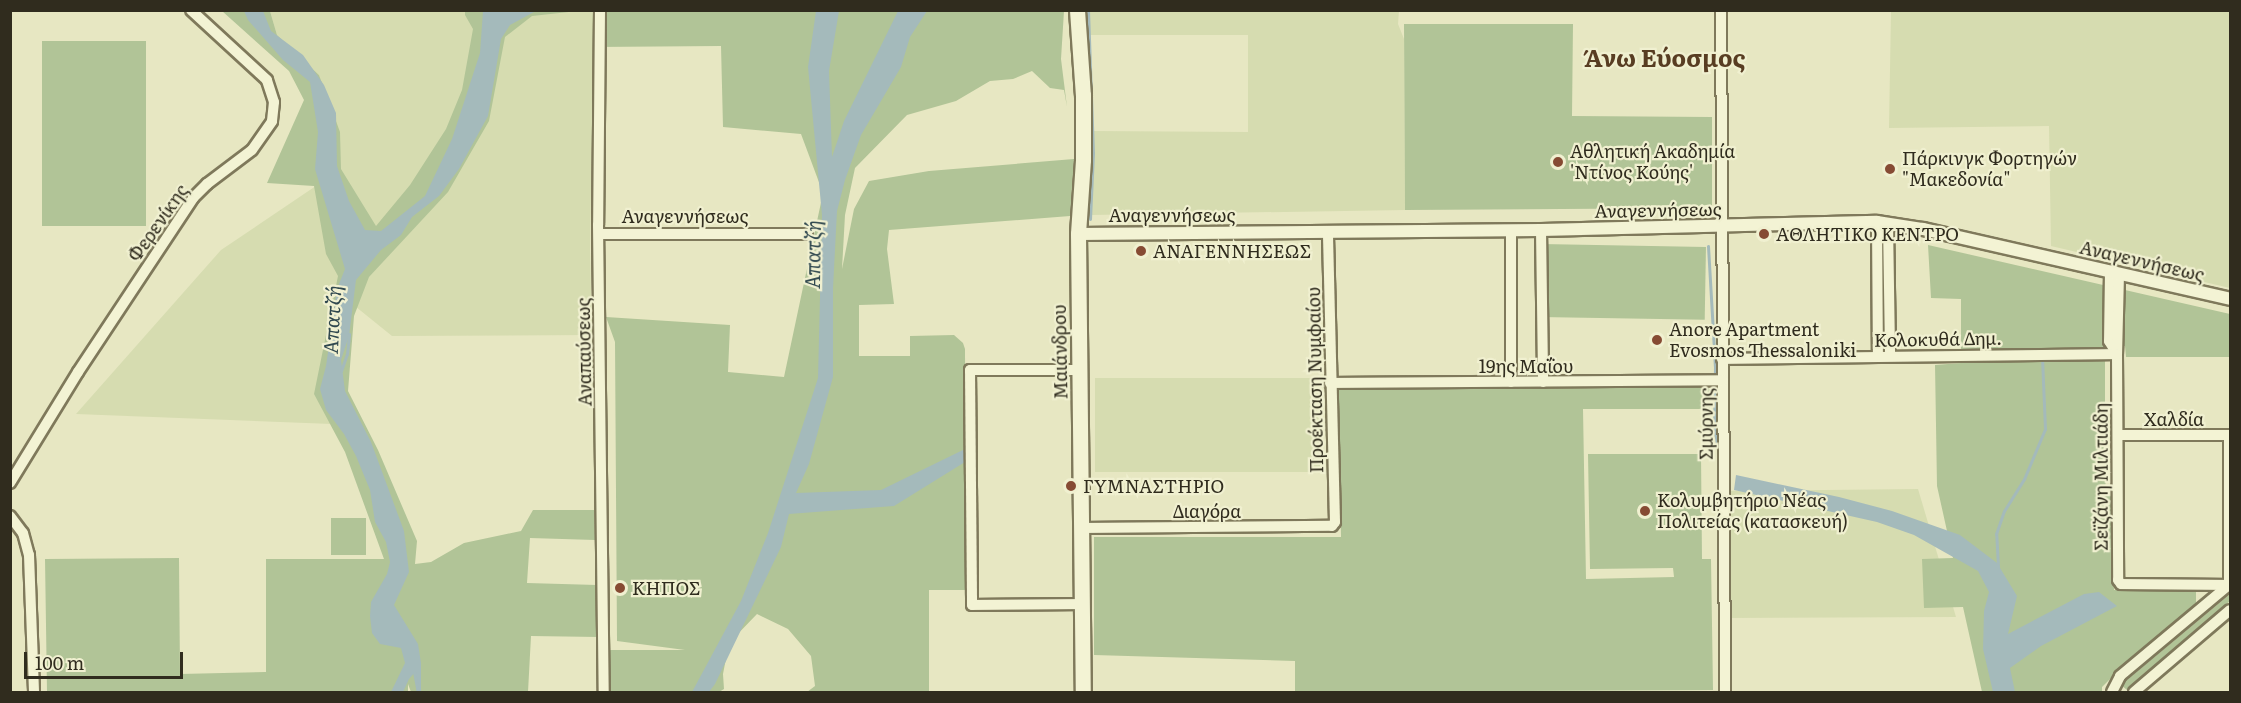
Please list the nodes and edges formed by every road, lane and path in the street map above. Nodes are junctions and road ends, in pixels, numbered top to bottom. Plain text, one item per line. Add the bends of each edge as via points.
1 (191, 10) edge
2 (600, 10) edge
3 (1077, 10) edge
4 (1721, 10) edge
5 (1882, 223) junction
6 (1720, 227) junction
7 (1511, 230) junction
8 (1541, 230) junction
9 (1328, 232) junction
10 (599, 234) junction
11 (807, 234) dead end
12 (1078, 234) junction
13 (2115, 273) junction
14 (2230, 299) edge
15 (2117, 354) junction
16 (1878, 356) junction
17 (1890, 356) junction
18 (1722, 358) junction
19 (1080, 370) junction
20 (1723, 380) junction
21 (1511, 382) junction
22 (1543, 382) junction
23 (1330, 383) junction
24 (2118, 435) junction
25 (2230, 435) edge
26 (10, 483) edge
27 (2230, 492) edge
28 (10, 516) edge
29 (1332, 526) joint
30 (1082, 528) junction
31 (2230, 584) edge
32 (1082, 604) junction
33 (2230, 610) edge
34 (34, 693) edge
35 (604, 693) edge
36 (1083, 693) edge
37 (1725, 693) edge
38 (2112, 693) edge
39 (2134, 693) edge

1 - 26 street, Φερενίκης via 267,80 274,102 272,121 252,150 193,198
2 - 10 street, Αναπαύσεως
3 - 12 main road, Μαιάνδρου via 1083,95
4 - 6 street, Σμύρνης
5 - 6 street, Αναγεννήσεως
5 - 13 street, Αναγεννήσεως
5 - 16 street
5 - 17 street
6 - 8 street, Αναγεννήσεως
6 - 18 street, Σμύρνης
7 - 8 street, Αναγεννήσεως
7 - 9 street, Αναγεννήσεως
7 - 21 street
8 - 22 street
9 - 12 street, Αναγεννήσεως
9 - 23 street, Προέκταση Νυμφαίου
10 - 11 street, Αναγεννήσεως
10 - 35 street, Αναπαύσεως
12 - 19 main road, Μαιάνδρου
13 - 14 street, Αναγεννήσεως
13 - 15 street, Σεϊζάνη Μιλτιάδη via 2109,341
15 - 17 street, Κολοκυθά Δημ.
15 - 24 street, Σεϊζάνη Μιλτιάδη
16 - 17 street, Κολοκυθά Δημ.
16 - 18 street, Κολοκυθά Δημ.
18 - 20 street, Σμύρνης
19 - 30 main road, Μαιάνδρου
19 - 32 street via 970,370 972,605
20 - 22 street, 19ης Μαΐου
20 - 37 street, Σμύρνης
21 - 22 street, 19ης Μαΐου
21 - 23 street, 19ης Μαΐου
23 - 29 street, Προέκταση Νυμφαίου via 1335,522
24 - 25 street, Χαλδία
24 - 31 street, Σεϊζάνη Μιλτιάδη via 2121,585
25 - 27 street
27 - 31 street
28 - 34 street via 23,533 29,555
29 - 30 street, Διαγόρα
30 - 32 main road, Μαιάνδρου
31 - 38 street via 2120,676
32 - 36 main road, Μαιάνδρου
33 - 39 street

